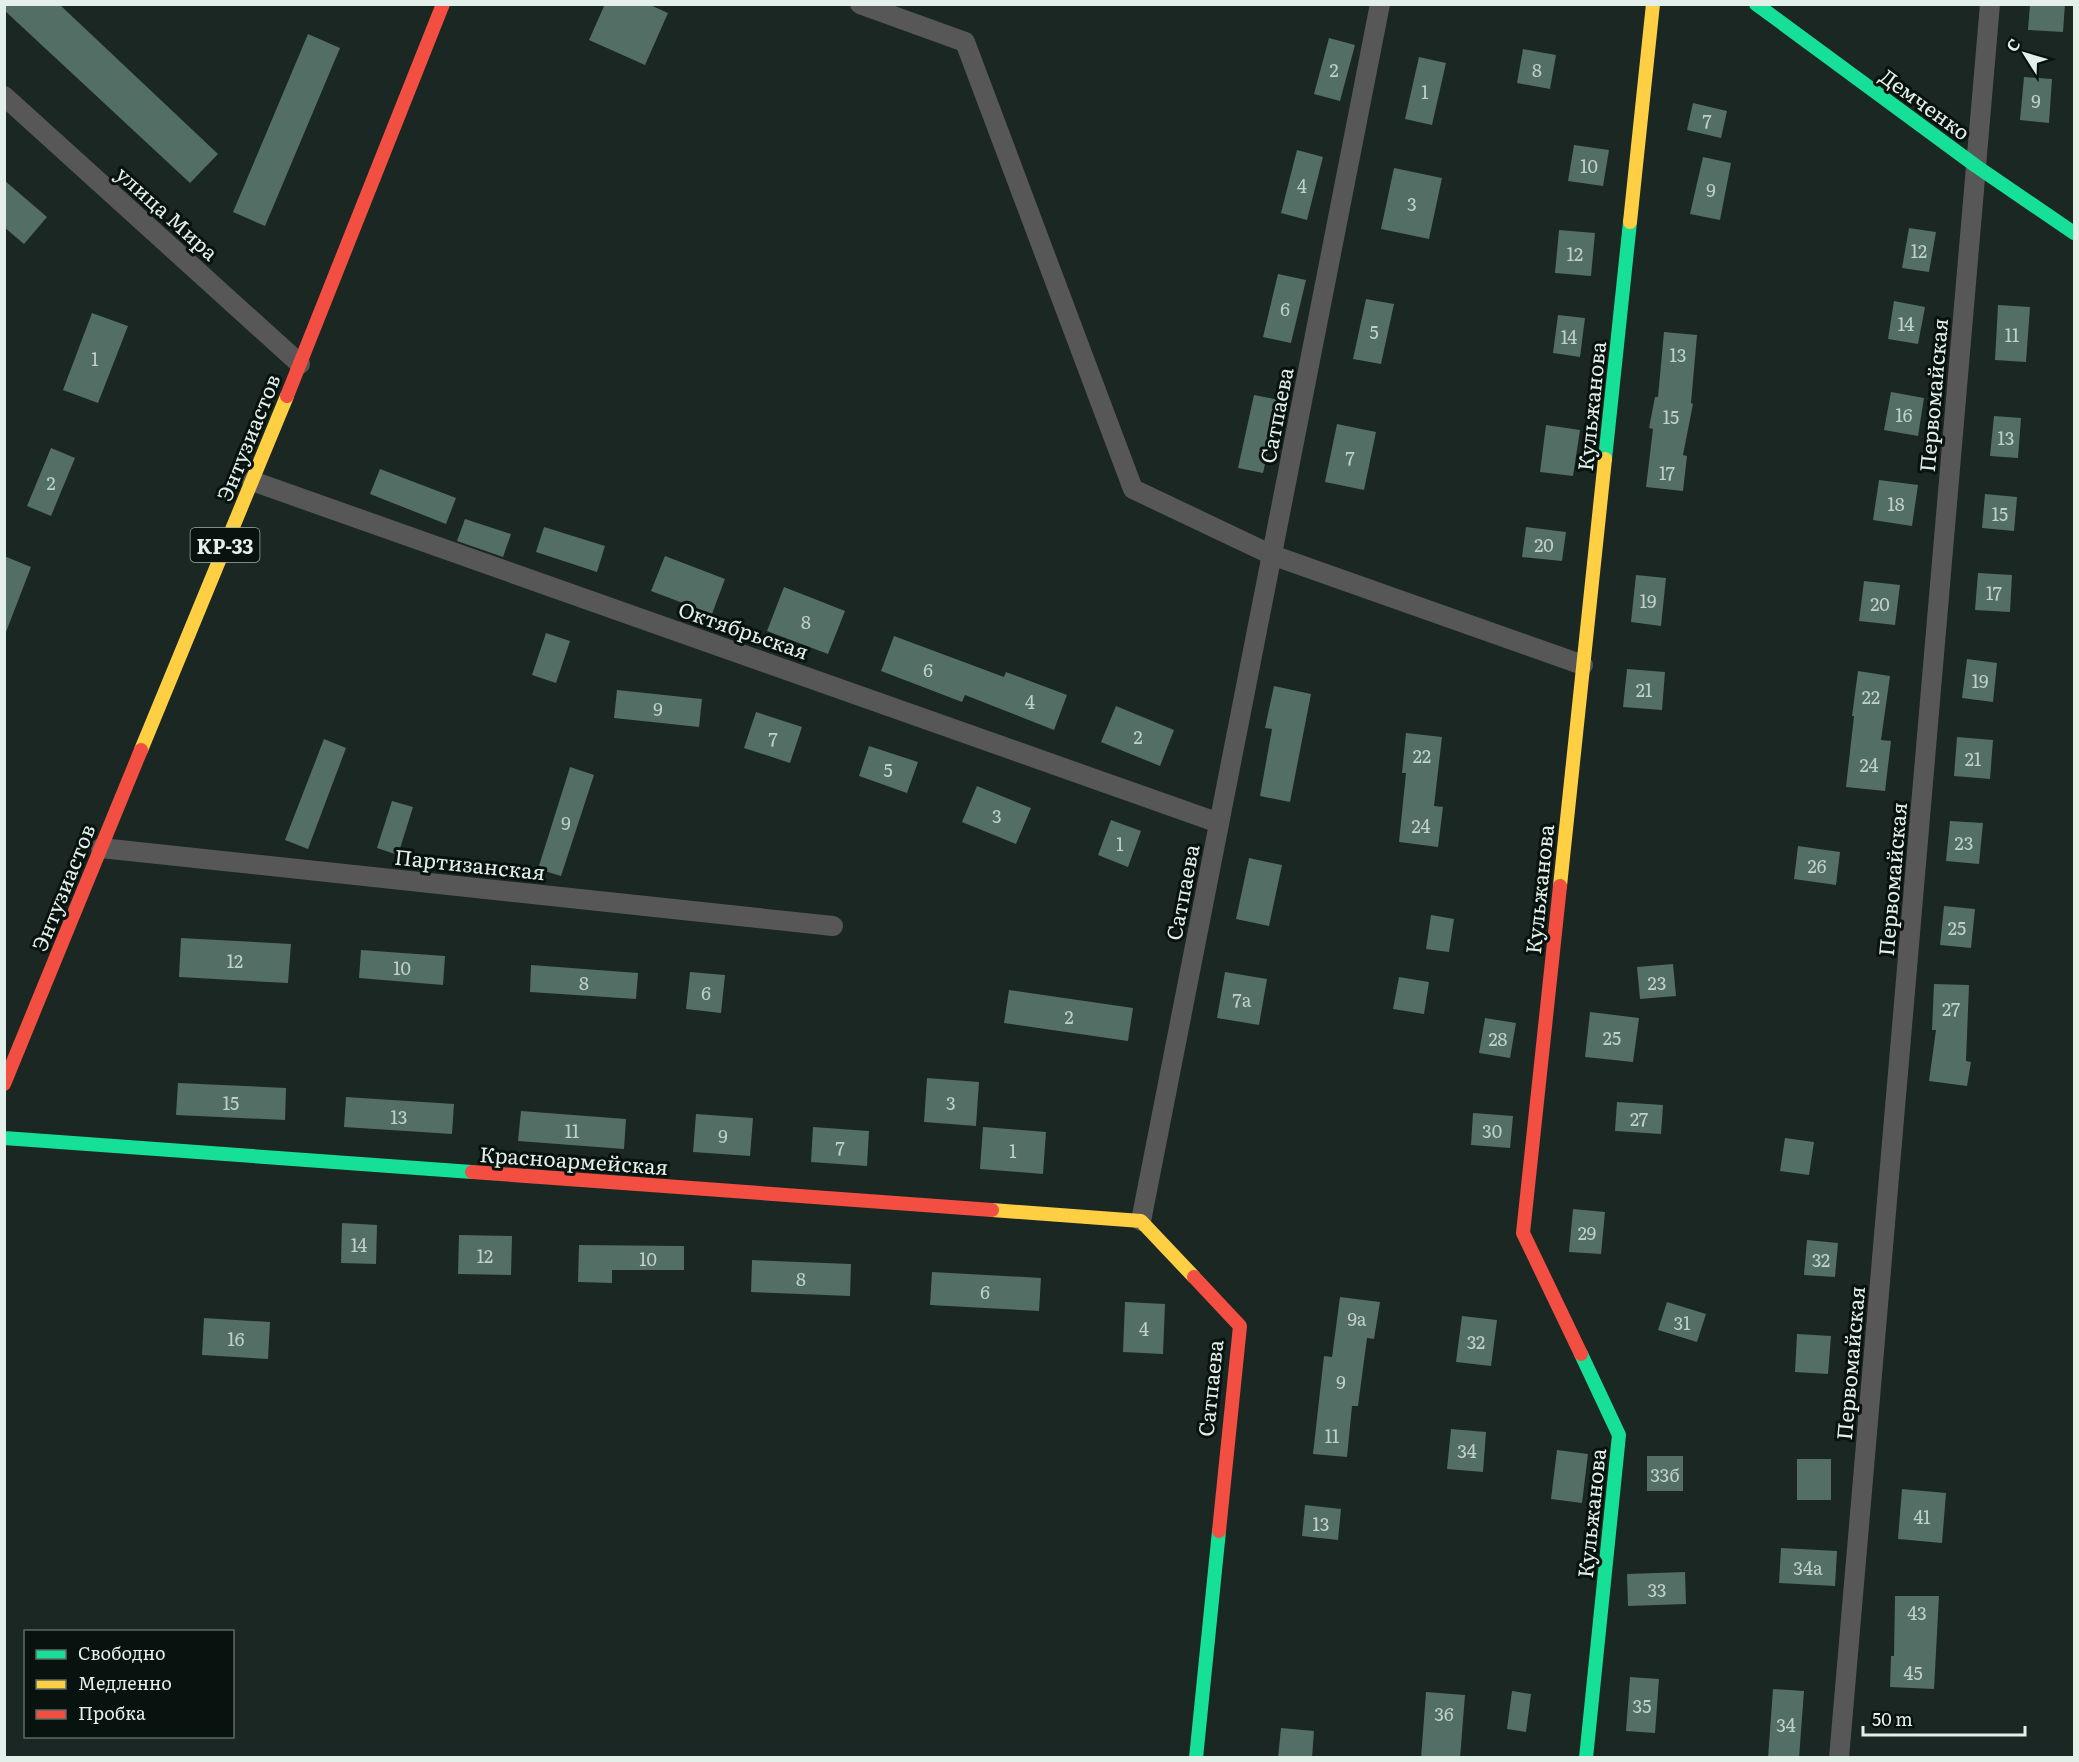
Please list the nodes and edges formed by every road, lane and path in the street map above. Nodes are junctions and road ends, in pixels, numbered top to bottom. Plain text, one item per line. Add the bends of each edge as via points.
1 (443, 4) edge
2 (860, 4) edge
3 (1380, 4) edge
4 (1653, 4) edge
5 (1755, 4) edge
6 (1990, 4) edge
7 (4, 96) edge
8 (1976, 166) junction
9 (2074, 233) edge
10 (300, 364) junction
11 (252, 481) junction
12 (1272, 555) junction
13 (1583, 665) junction
14 (1219, 823) junction
15 (101, 848) junction
16 (833, 926) dead end
17 (4, 1084) edge
18 (4, 1138) edge
19 (1141, 1221) junction
20 (1196, 1758) edge
21 (1586, 1758) edge
22 (1839, 1758) edge

1 - 10 street, Энтузиастов / KP-33
2 - 12 street via 965,42 1133,489
3 - 12 street, Сатпаева
4 - 13 street, Кульжанова
5 - 8 street, Демченко
6 - 8 street, Первомайская
7 - 10 street, улица Мира
8 - 9 street, Демченко
8 - 22 street, Первомайская
10 - 11 street, Энтузиастов / KP-33
11 - 14 street, Октябрьская
11 - 15 street, Энтузиастов / KP-33
12 - 13 street
12 - 14 street, Сатпаева
13 - 21 street, Кульжанова via 1523,1233 1619,1435
14 - 19 street, Сатпаева
15 - 16 street, Партизанская
15 - 17 street, Энтузиастов / KP-33
18 - 19 street, Красноармейская
19 - 20 street, Сатпаева via 1240,1326

